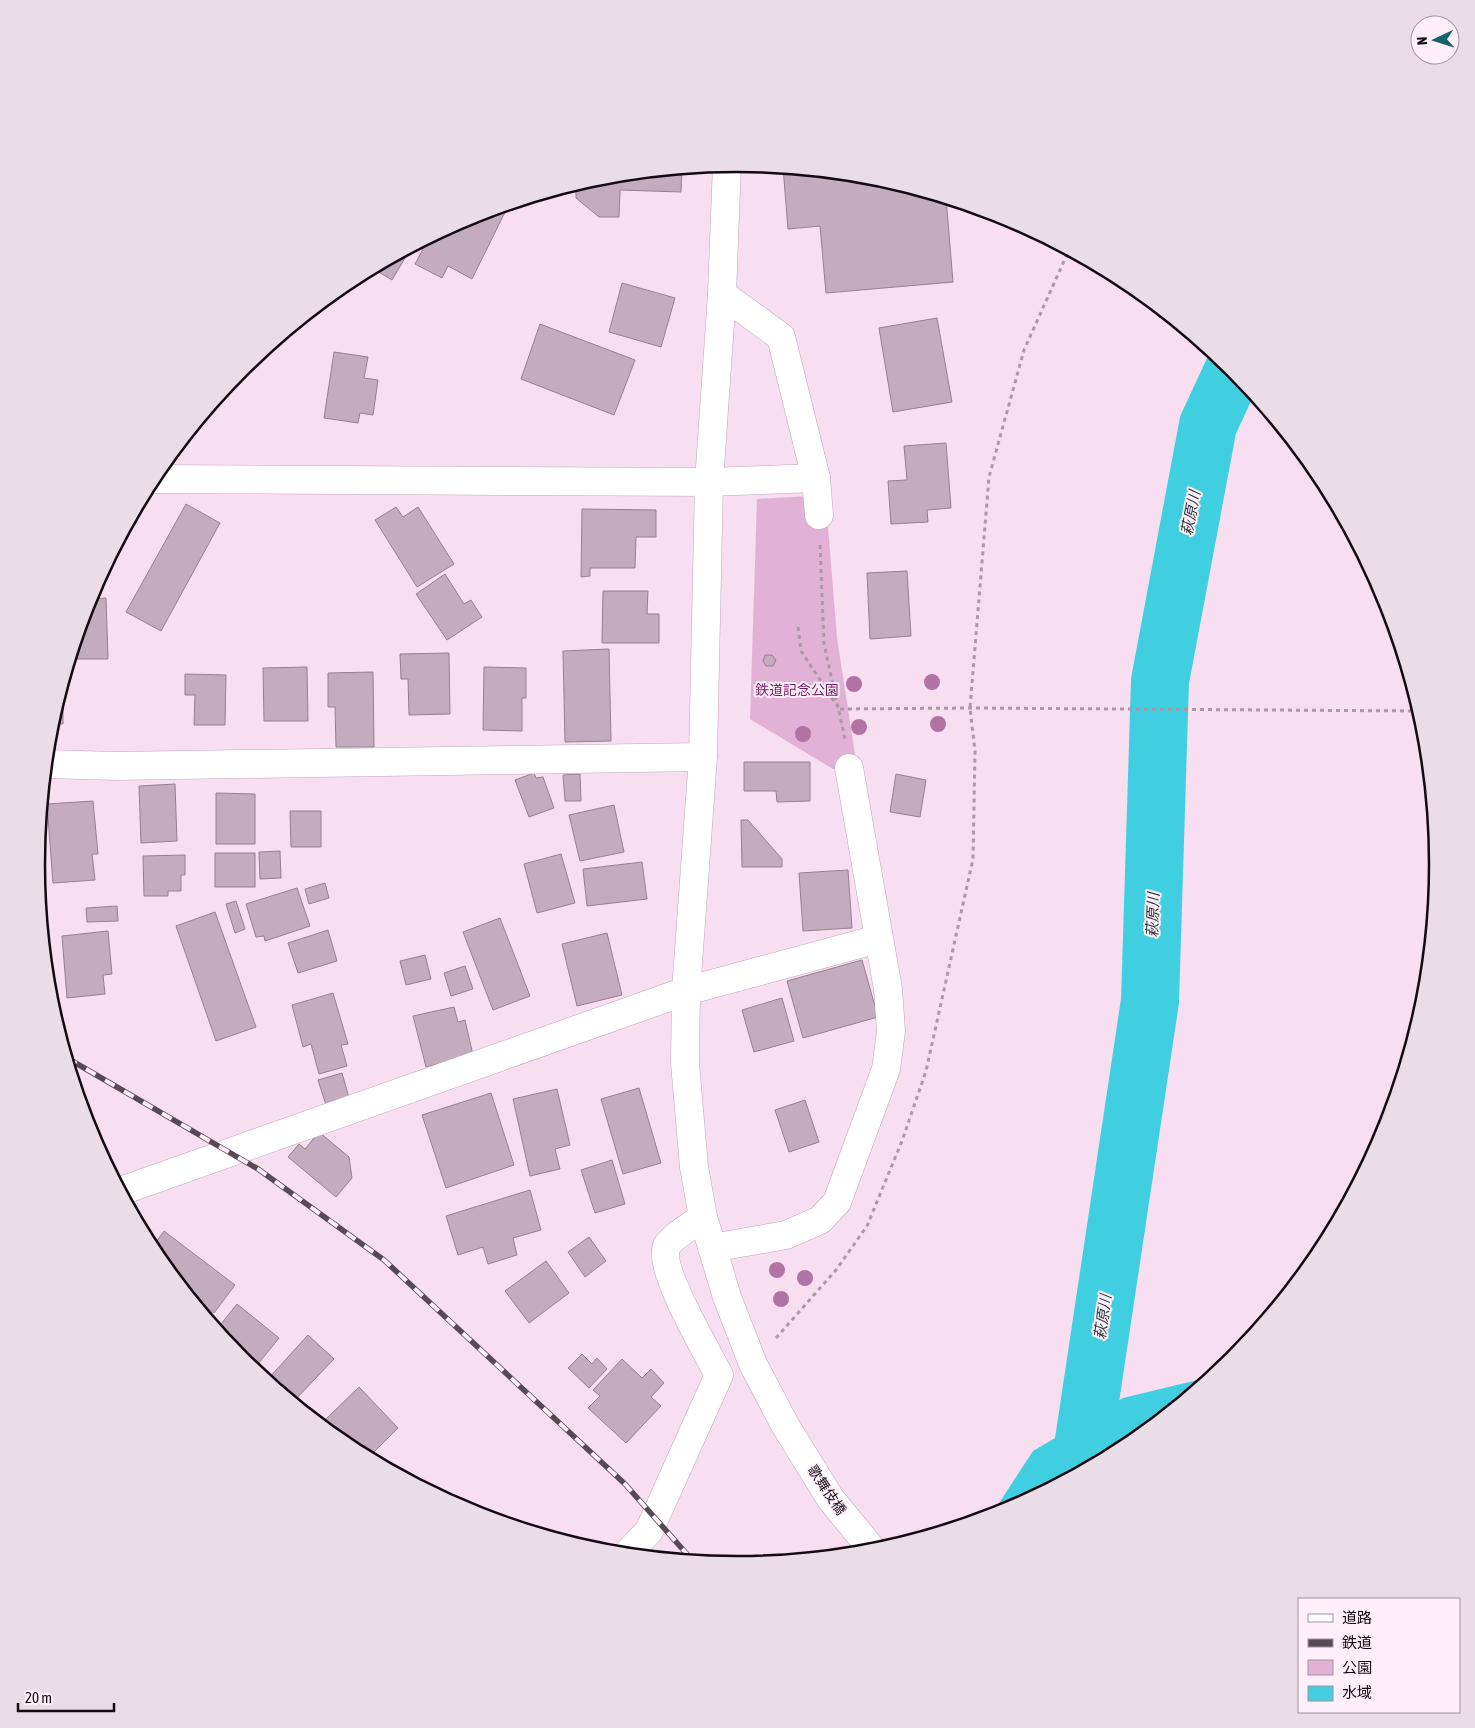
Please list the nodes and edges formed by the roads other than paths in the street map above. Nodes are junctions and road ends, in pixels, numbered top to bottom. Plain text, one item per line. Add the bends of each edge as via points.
1 (727, 172) edge
2 (722, 294) junction
3 (816, 478) junction
4 (161, 480) edge
5 (709, 482) junction
6 (819, 515) road end
7 (703, 757) junction
8 (53, 764) edge
9 (850, 768) dead end
10 (878, 939) junction
11 (686, 991) junction
12 (127, 1190) edge
13 (703, 1217) junction
14 (712, 1248) junction
15 (867, 1544) edge
16 (633, 1548) edge

1 - 2 street, 歌舞伎橋
2 - 3 street via 781,337
2 - 5 street, 歌舞伎橋
3 - 5 street
3 - 6 street
4 - 5 street
5 - 7 street, 歌舞伎橋
7 - 8 street via 116,766
7 - 11 street, 歌舞伎橋
9 - 10 street
10 - 11 street
10 - 14 street via 892,1031 886,1069 837,1202 820,1220 786,1235
11 - 12 street
11 - 13 street, 歌舞伎橋 via 685,1063 694,1167
13 - 14 street, 歌舞伎橋
13 - 16 street via 668,1244 664,1258 674,1286 719,1375 650,1531
14 - 15 street, 歌舞伎橋 via 753,1364 830,1498

